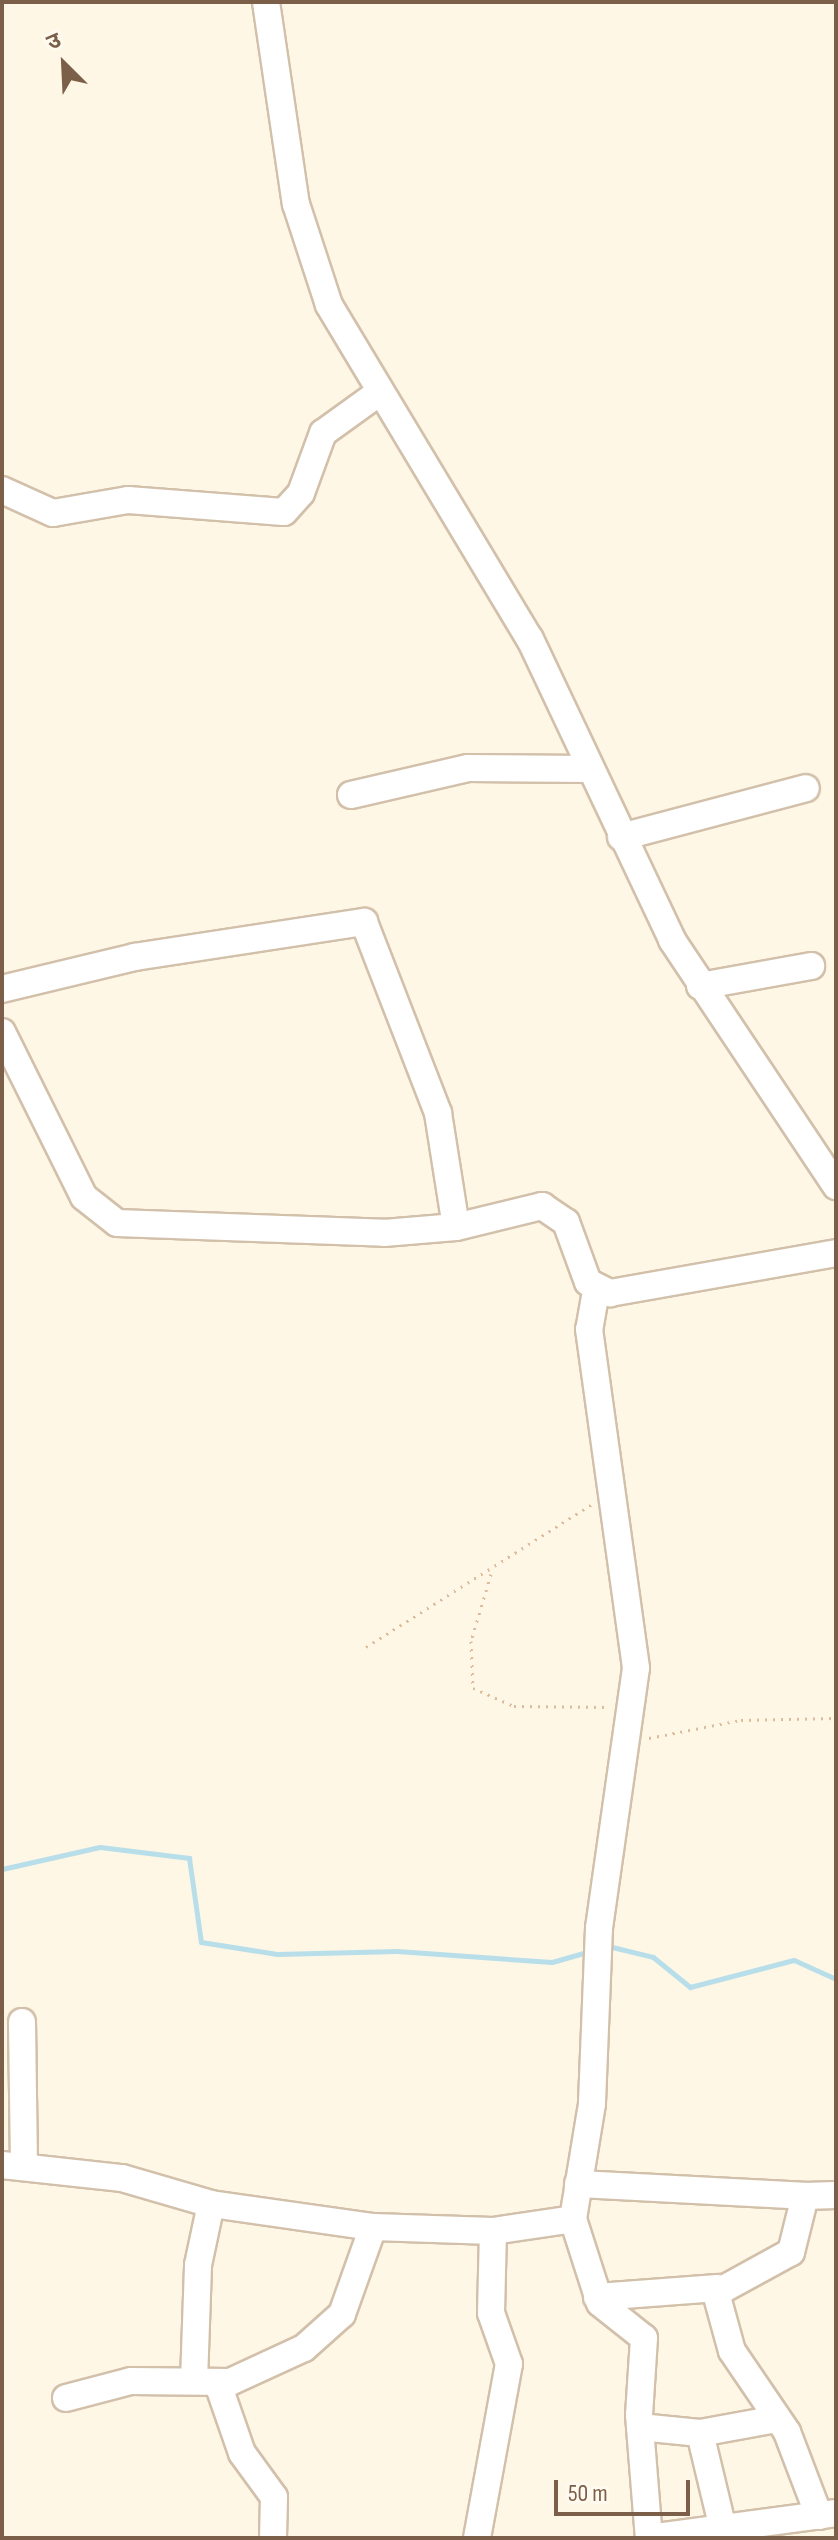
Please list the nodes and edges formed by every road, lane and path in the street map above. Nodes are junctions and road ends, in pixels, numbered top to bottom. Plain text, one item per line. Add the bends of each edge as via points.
1 (266, 2) edge
2 (377, 394) junction
3 (2, 490) edge
4 (588, 769) junction
5 (806, 788) dead end
6 (351, 795) dead end
7 (621, 837) junction
8 (811, 966) dead end
9 (700, 986) junction
10 (2, 989) edge
11 (2, 1032) edge
12 (836, 1186) edge
13 (456, 1227) junction
14 (836, 1253) edge
15 (596, 1291) junction
16 (613, 1488) junction
17 (491, 1574) junction
18 (366, 1647) dead end
19 (634, 1705) junction
20 (836, 1718) edge
21 (629, 1740) junction
22 (22, 2022) dead end
23 (13, 2166) edge
24 (578, 2184) junction
25 (836, 2195) edge
26 (805, 2196) junction
27 (211, 2204) junction
28 (573, 2219) junction
29 (373, 2227) junction
30 (493, 2231) junction
31 (718, 2288) junction
32 (597, 2297) junction
33 (206, 2382) junction
34 (66, 2398) dead end
35 (777, 2419) junction
36 (640, 2427) junction
37 (700, 2433) junction
38 (827, 2515) edge
39 (723, 2529) junction
40 (273, 2538) edge
41 (477, 2538) edge
42 (649, 2538) edge

1 - 2 street via 304,232 329,305
2 - 3 street via 323,433 301,493 284,512 128,500 53,513
2 - 4 street via 530,639
4 - 6 street via 468,768
4 - 7 street
5 - 7 street
7 - 9 street
8 - 9 street
9 - 12 street
10 - 13 street via 135,957 364,922 438,1113
11 - 13 street via 84,1197 117,1223 384,1233
13 - 15 street via 553,1208
14 - 15 street via 632,1291
15 - 16 street via 589,1329
16 - 17 path
16 - 19 street via 633,1632
17 - 18 path
17 - 19 path via 467,1667 479,1694 558,1710
19 - 21 street
20 - 21 path via 741,1720
21 - 24 street via 599,1928 592,2104
22 - 23 street
23 - 27 street via 160,2185
24 - 26 street
24 - 28 street
25 - 26 street
26 - 31 street via 791,2252
27 - 29 street
27 - 33 street via 198,2265
28 - 30 street
28 - 32 street
29 - 30 street
29 - 33 street via 353,2295 326,2332
30 - 41 street via 491,2313 509,2364
31 - 32 street
31 - 35 street via 732,2351
32 - 36 street via 644,2338
33 - 34 street via 131,2381
33 - 40 street via 242,2453 274,2497
35 - 37 street
35 - 38 street
36 - 37 street
36 - 42 street
37 - 39 street
38 - 39 street
39 - 42 street

